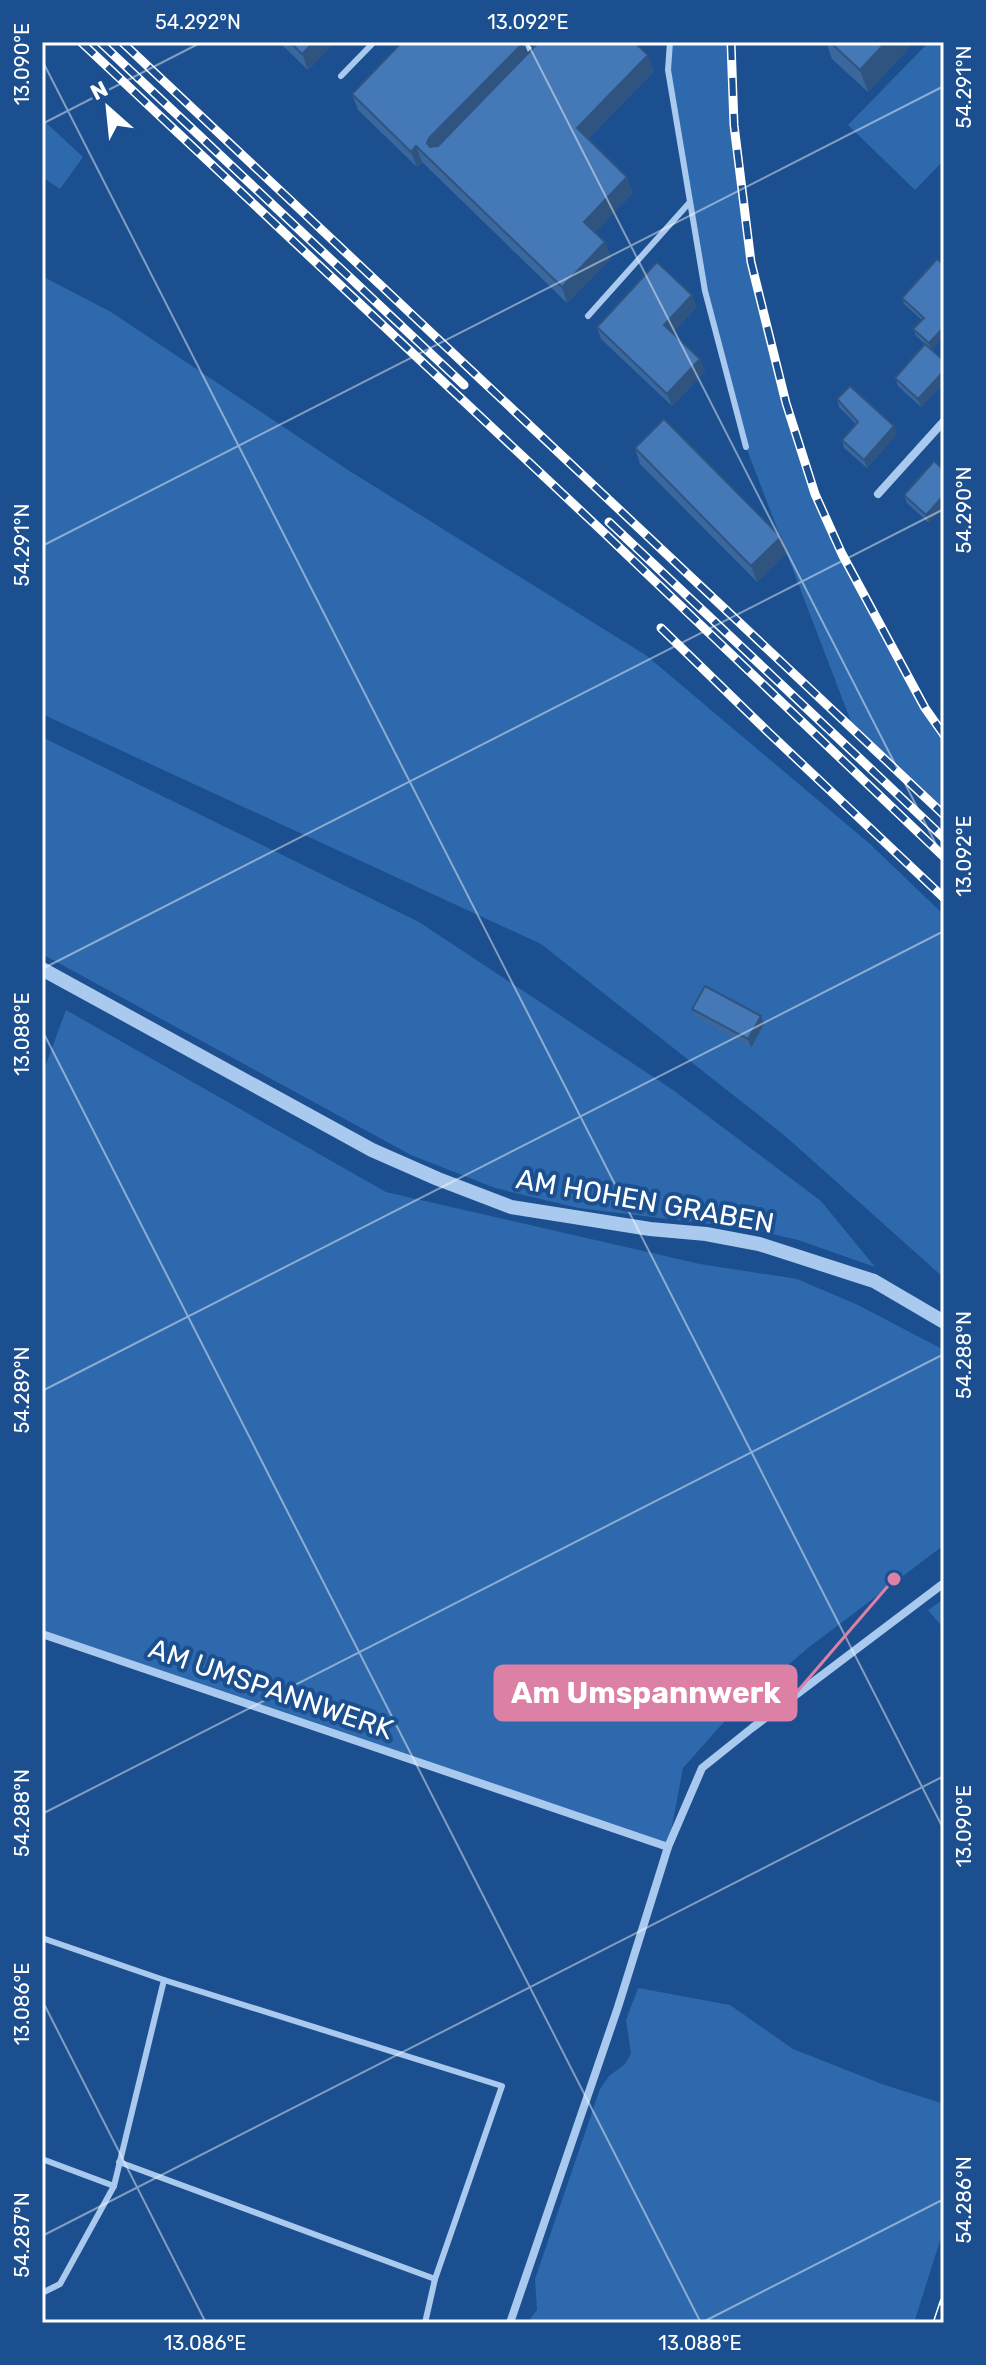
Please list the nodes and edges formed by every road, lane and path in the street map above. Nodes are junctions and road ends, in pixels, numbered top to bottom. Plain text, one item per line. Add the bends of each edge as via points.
1 (374, 42) edge
2 (522, 42) edge
3 (670, 42) edge
4 (546, 50) edge
5 (538, 58) junction
6 (527, 69) edge
7 (341, 76) dead end
8 (690, 202) junction
9 (588, 316) dead end
10 (944, 421) edge
11 (746, 447) dead end
12 (878, 494) dead end
13 (42, 969) edge
14 (944, 1322) edge
15 (944, 1583) edge
16 (42, 1634) edge
17 (668, 1847) junction
18 (42, 1938) edge
19 (164, 1980) junction
20 (42, 2159) edge
21 (119, 2162) junction
22 (114, 2186) junction
23 (435, 2279) junction
24 (42, 2293) edge
25 (425, 2323) edge
26 (510, 2323) edge

1 - 7 lane
2 - 5 lane
3 - 8 lane via 668,70
4 - 5 lane
5 - 6 lane
8 - 9 lane
8 - 11 lane via 705,291
10 - 12 street
13 - 14 street, AM HOHEN GRABEN via 372,1150 438,1179 511,1207 759,1244 874,1281
15 - 17 street via 702,1768
16 - 17 street, AM UMSPANNWERK
17 - 26 street
18 - 19 lane
19 - 21 lane
19 - 23 lane via 502,2086
20 - 22 lane
21 - 22 lane
21 - 23 lane
22 - 24 lane via 60,2284
23 - 25 lane

